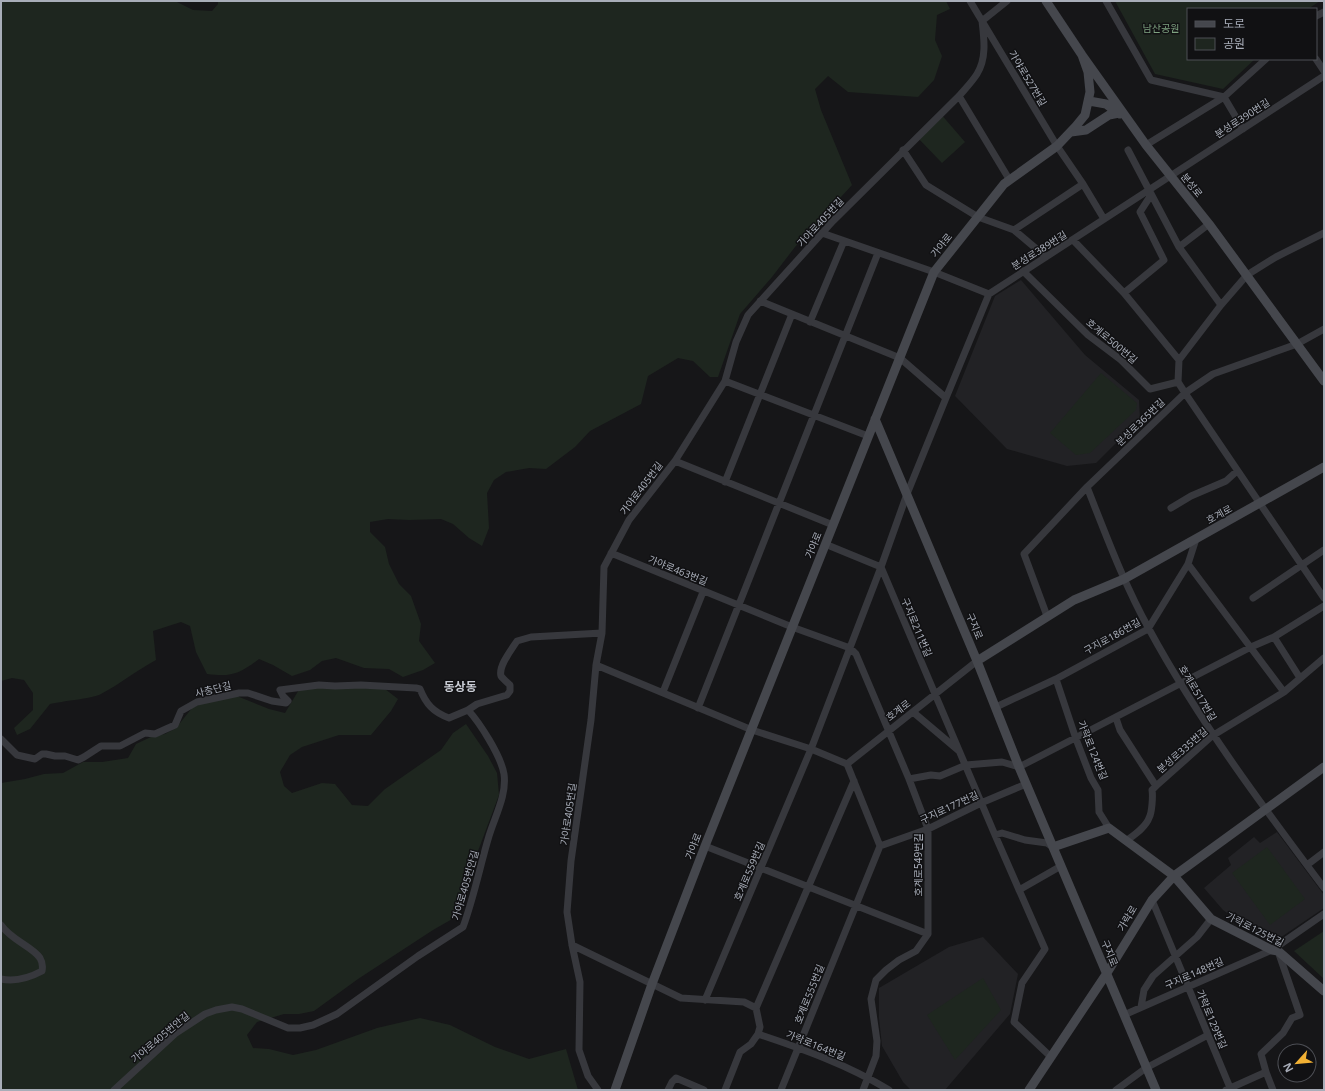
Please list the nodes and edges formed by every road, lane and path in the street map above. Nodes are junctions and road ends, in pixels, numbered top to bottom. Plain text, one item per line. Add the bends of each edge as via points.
1 (970, 1) edge
2 (1007, 1) edge
3 (1046, 1) edge
4 (1106, 1) edge
5 (982, 21) junction
6 (1082, 55) junction
7 (1265, 60) edge
8 (1317, 60) edge
9 (1324, 71) edge
10 (1324, 76) edge
11 (959, 96) junction
12 (1224, 97) junction
13 (1089, 101) junction
14 (1122, 115) junction
15 (1243, 129) junction
16 (1071, 132) junction
17 (1146, 145) junction
18 (1057, 146) junction
19 (903, 150) junction
20 (1128, 150) dead end
21 (1170, 176) junction
22 (1009, 179) junction
23 (1083, 184) junction
24 (1150, 193) junction
25 (978, 217) junction
26 (1104, 219) junction
27 (1209, 224) junction
28 (1014, 230) junction
29 (822, 233) junction
30 (1324, 233) edge
31 (1073, 240) junction
32 (844, 241) junction
33 (1179, 247) junction
34 (878, 252) junction
35 (1046, 257) junction
36 (1023, 271) junction
37 (934, 272) junction
38 (1247, 275) junction
39 (1124, 293) junction
40 (989, 294) junction
41 (760, 301) junction
42 (1221, 305) junction
43 (792, 314) junction
44 (810, 322) junction
45 (1324, 329) edge
46 (845, 336) junction
47 (1297, 344) junction
48 (900, 358) junction
49 (1179, 360) junction
50 (725, 381) junction
51 (1324, 381) edge
52 (1178, 382) junction
53 (1185, 393) junction
54 (760, 395) junction
55 (946, 398) junction
56 (813, 415) junction
57 (875, 419) junction
58 (868, 436) junction
59 (675, 461) junction
60 (1324, 467) edge
61 (1238, 471) junction
62 (726, 482) junction
63 (1087, 487) junction
64 (907, 494) junction
65 (779, 502) junction
66 (1260, 504) junction
67 (1171, 508) dead end
68 (833, 525) junction
69 (1196, 539) junction
70 (825, 544) junction
71 (1324, 550) edge
72 (611, 553) junction
73 (1188, 564) junction
74 (1300, 565) junction
75 (881, 567) junction
76 (1124, 579) junction
77 (703, 592) junction
78 (1253, 598) dead end
79 (1324, 598) edge
80 (739, 604) junction
81 (1324, 606) edge
82 (1047, 616) junction
83 (792, 627) junction
84 (1148, 629) junction
85 (602, 633) junction
86 (1274, 637) junction
87 (1251, 647) junction
88 (850, 648) junction
89 (1324, 658) edge
90 (977, 661) junction
91 (596, 665) junction
92 (1300, 678) junction
93 (1056, 679) junction
94 (1181, 684) junction
95 (663, 692) junction
96 (1284, 692) junction
97 (935, 694) junction
98 (996, 707) junction
99 (698, 708) junction
100 (468, 710) junction
101 (913, 712) junction
102 (1116, 718) junction
103 (752, 730) junction
104 (889, 731) junction
105 (1212, 736) junction
106 (1, 739) edge
107 (1076, 739) junction
108 (811, 749) junction
109 (960, 751) junction
110 (847, 764) junction
111 (966, 765) junction
112 (1324, 767) edge
113 (1019, 768) junction
114 (909, 779) junction
115 (854, 781) junction
116 (1026, 784) junction
117 (1156, 786) junction
118 (981, 803) junction
119 (1266, 810) junction
120 (1109, 828) junction
121 (928, 829) junction
122 (995, 836) junction
123 (1126, 841) junction
124 (705, 846) junction
125 (880, 846) junction
126 (1053, 847) junction
127 (1324, 852) edge
128 (1307, 865) junction
129 (1061, 866) junction
130 (761, 868) junction
131 (1174, 876) junction
132 (808, 887) junction
133 (1324, 888) edge
134 (1019, 890) junction
135 (1152, 900) junction
136 (856, 905) junction
137 (1324, 914) edge
138 (1211, 919) junction
139 (1, 925) edge
140 (928, 934) junction
141 (572, 945) junction
142 (1275, 950) junction
143 (1175, 956) junction
144 (1107, 973) junction
145 (1, 979) edge
146 (652, 984) junction
147 (1188, 986) junction
148 (1324, 990) edge
149 (705, 1000) junction
150 (1141, 1007) junction
151 (756, 1008) junction
152 (1124, 1015) junction
153 (758, 1034) junction
154 (1208, 1035) junction
155 (798, 1047) junction
156 (1051, 1057) junction
157 (1146, 1068) junction
158 (1266, 1072) junction
159 (869, 1078) junction
160 (1229, 1089) edge
161 (114, 1090) edge
162 (598, 1090) edge
163 (615, 1090) edge
164 (668, 1090) edge
165 (704, 1090) edge
166 (725, 1090) edge
167 (781, 1090) edge
168 (863, 1090) edge
169 (889, 1090) edge
170 (1029, 1090) edge
171 (1116, 1090) edge
172 (1156, 1090) edge
173 (1274, 1090) edge

1 - 5 street, 가야로405번길
2 - 5 street
3 - 6 main road, 분성로
4 - 12 street via 1152,80
5 - 11 street, 가야로405번길 via 983,59 977,74
5 - 18 street, 가야로527번길
6 - 13 main road, 가야로 via 1088,72
6 - 14 main road, 분성로
7 - 12 street
8 - 9 street
10 - 15 street, 분성로390번길
11 - 19 street, 가야로405번길
11 - 22 street
12 - 15 street
12 - 17 street
13 - 14 main road via 1106,104
13 - 16 main road, 가야로 via 1085,115
14 - 16 main road via 1109,115 1086,130
14 - 17 main road, 분성로
15 - 21 street, 분성로390번길
16 - 18 main road, 가야로
17 - 21 main road, 분성로
18 - 22 main road, 가야로
18 - 23 street, 가야로527번길
19 - 25 street via 926,185
19 - 29 street, 가야로405번길
20 - 24 street
21 - 24 street, 분성로389번길
21 - 27 main road, 분성로
22 - 25 main road, 가야로
23 - 26 street, 가야로527번길
23 - 28 street
24 - 26 street, 분성로389번길
24 - 33 street
24 - 39 street via 1140,212 1164,260
25 - 28 street
25 - 37 main road, 가야로
26 - 31 street, 분성로389번길
27 - 33 street
27 - 38 main road, 분성로
28 - 35 street
29 - 32 street
29 - 41 street, 가야로405번길
30 - 38 street
31 - 35 street, 분성로389번길
31 - 39 street
32 - 34 street
32 - 44 street
33 - 42 street
34 - 37 street
34 - 46 street
35 - 36 street, 분성로389번길
36 - 40 street, 분성로389번길
36 - 52 street, 호계로500번길 via 1088,335 1121,360 1150,389
37 - 40 street
37 - 48 main road, 가야로
38 - 42 street
38 - 47 main road, 분성로
39 - 49 street
40 - 55 street
41 - 43 street
41 - 50 street, 가야로405번길 via 748,315 736,342
42 - 49 street
43 - 44 street
43 - 54 street
44 - 46 street
45 - 47 street, 분성로365번길
46 - 48 street
46 - 56 street
47 - 51 main road, 분성로
47 - 53 street, 분성로365번길 via 1213,374
48 - 55 street
48 - 57 main road, 가야로
49 - 52 street
50 - 54 street
50 - 59 street, 가야로405번길
52 - 53 street
53 - 61 street
53 - 63 street, 분성로365번길
54 - 56 street
54 - 62 street
55 - 64 street
56 - 58 street
56 - 65 street
57 - 58 main road, 가야로
57 - 64 main road, 구지로
58 - 68 main road, 가야로
59 - 62 street
59 - 72 street, 가야로405번길 via 629,520
60 - 66 main road, 호계로
61 - 66 street
61 - 67 street via 1226,480
62 - 65 street
63 - 76 street
63 - 82 street, 분성로365번길 via 1024,554
64 - 75 street
64 - 90 main road, 구지로
65 - 68 street
65 - 80 street
66 - 69 main road, 호계로
66 - 74 street
68 - 70 main road, 가야로
69 - 73 street, 구지로186번길
69 - 76 main road, 호계로
70 - 75 street
70 - 83 main road, 가야로
71 - 74 street
72 - 77 street, 가야로463번길
72 - 85 street, 가야로405번길 via 604,567
73 - 84 street, 구지로186번길
73 - 87 street
74 - 78 street
74 - 79 street
75 - 88 street
75 - 97 street, 구지로211번길
76 - 82 main road, 호계로 via 1074,600
76 - 84 street, 호계로517번길
77 - 80 street, 가야로463번길
77 - 95 street
80 - 83 street, 가야로463번길
80 - 99 street
81 - 86 street
82 - 90 main road, 호계로
83 - 88 street
83 - 103 main road, 가야로
84 - 93 street, 구지로186번길
84 - 94 street, 호계로517번길
85 - 91 street, 가야로405번길
85 - 100 street via 531,637 517,641 501,669 501,675 510,685 510,691
86 - 87 street
86 - 92 street
87 - 94 street
87 - 96 street
88 - 104 street via 856,654
88 - 108 street
89 - 92 street, 분성로335번길
90 - 97 street, 호계로
90 - 98 main road, 구지로
91 - 95 street
91 - 141 street, 가야로405번길 via 571,862 567,912
92 - 96 street, 분성로335번길
93 - 98 street, 구지로186번길
93 - 107 street, 가락로124번길
94 - 102 street
94 - 105 street, 호계로517번길
95 - 99 street
96 - 105 street, 분성로335번길
97 - 101 street, 호계로
97 - 109 street, 구지로211번길
98 - 113 main road, 구지로
99 - 103 street
100 - 106 street, 사충단길 via 449,718 431,707 420,689 416,688 319,685 280,690 288,701 286,703 248,693 197,702 181,711 175,725 155,734 145,733 120,746 101,746 78,760 46,754 35,759 24,757 17,755
100 - 161 street, 가야로405번안길 via 494,747 504,775 499,809 463,927 337,1014 312,1025 288,1028 232,1007 205,1014 176,1034
101 - 104 street, 호계로
101 - 109 street
102 - 107 street
102 - 117 street, 분성로335번길 via 1120,730
103 - 108 street
103 - 124 main road, 가야로
104 - 110 street, 호계로
104 - 114 street, 호계로549번길
105 - 117 street, 분성로335번길
105 - 119 street, 호계로517번길
107 - 113 street
107 - 120 street, 가락로124번길 via 1098,790 1099,812
108 - 110 street
108 - 130 street, 호계로559번길
109 - 111 street, 구지로211번길
110 - 115 street
111 - 113 street via 1002,762
111 - 114 street via 940,776
111 - 118 street, 구지로211번길
112 - 119 main road, 가락로
113 - 116 main road, 구지로
114 - 121 street, 호계로549번길
115 - 125 street
115 - 132 street
116 - 118 street, 구지로177번길
116 - 126 main road, 구지로
117 - 123 street, 분성로335번길 via 1152,790 1150,818
118 - 121 street, 구지로177번길
118 - 122 street, 구지로211번길
119 - 128 street
119 - 131 main road, 가락로
120 - 123 main road, 가락로124번길
120 - 126 main road
121 - 125 street, 구지로177번길
121 - 140 street, 호계로549번길
122 - 126 street via 1002,833 1047,843
122 - 134 street, 구지로211번길
123 - 131 main road, 가락로124번길
124 - 130 street
124 - 146 main road, 가야로
125 - 136 street, 호계로555번길
126 - 129 main road, 구지로
127 - 128 street
128 - 133 street
129 - 134 street
129 - 144 main road, 구지로
130 - 132 street
130 - 149 street, 호계로559번길
131 - 135 main road, 가락로
131 - 138 main road, 가락로125번길
132 - 136 street
132 - 151 street
134 - 156 street, 구지로211번길 via 1045,949 1022,983 1014,1022
135 - 143 street, 가락로129번길
135 - 144 main road, 가락로
136 - 140 street
136 - 155 street, 호계로555번길
137 - 142 street, 구지로148번길
138 - 142 main road, 가락로125번길
138 - 143 street, 가락로125번길 via 1197,937
139 - 145 street via 6,932 40,958 43,965 42,971 22,979
140 - 159 street via 916,951 899,960 876,980 871,999 878,1041
141 - 146 street
141 - 162 street, 가야로405번길 via 580,982 579,1050 588,1076
142 - 147 street, 구지로148번길
142 - 148 main road, 가락로125번길
142 - 158 street via 1300,1015 1292,1018 1283,1033 1261,1054
143 - 147 street, 가락로129번길
143 - 150 street via 1153,976 1144,990
144 - 152 main road, 구지로
144 - 156 main road, 가락로
146 - 149 street via 681,998
146 - 163 main road, 가야로
147 - 150 street, 구지로148번길
147 - 154 street, 가락로129번길
149 - 151 street via 744,1002
150 - 152 street, 구지로148번길
151 - 153 street via 760,1027
152 - 157 main road, 구지로
153 - 155 street, 가락로164번길
153 - 166 street via 751,1044 740,1052
154 - 157 street
154 - 160 street, 가락로129번길
155 - 159 street, 가락로164번길
155 - 167 street, 호계로555번길
156 - 170 main road, 가락로
157 - 171 street
157 - 172 main road, 구지로
158 - 160 street
158 - 173 street
159 - 168 street
159 - 169 street, 가락로164번길
164 - 165 street via 676,1078

